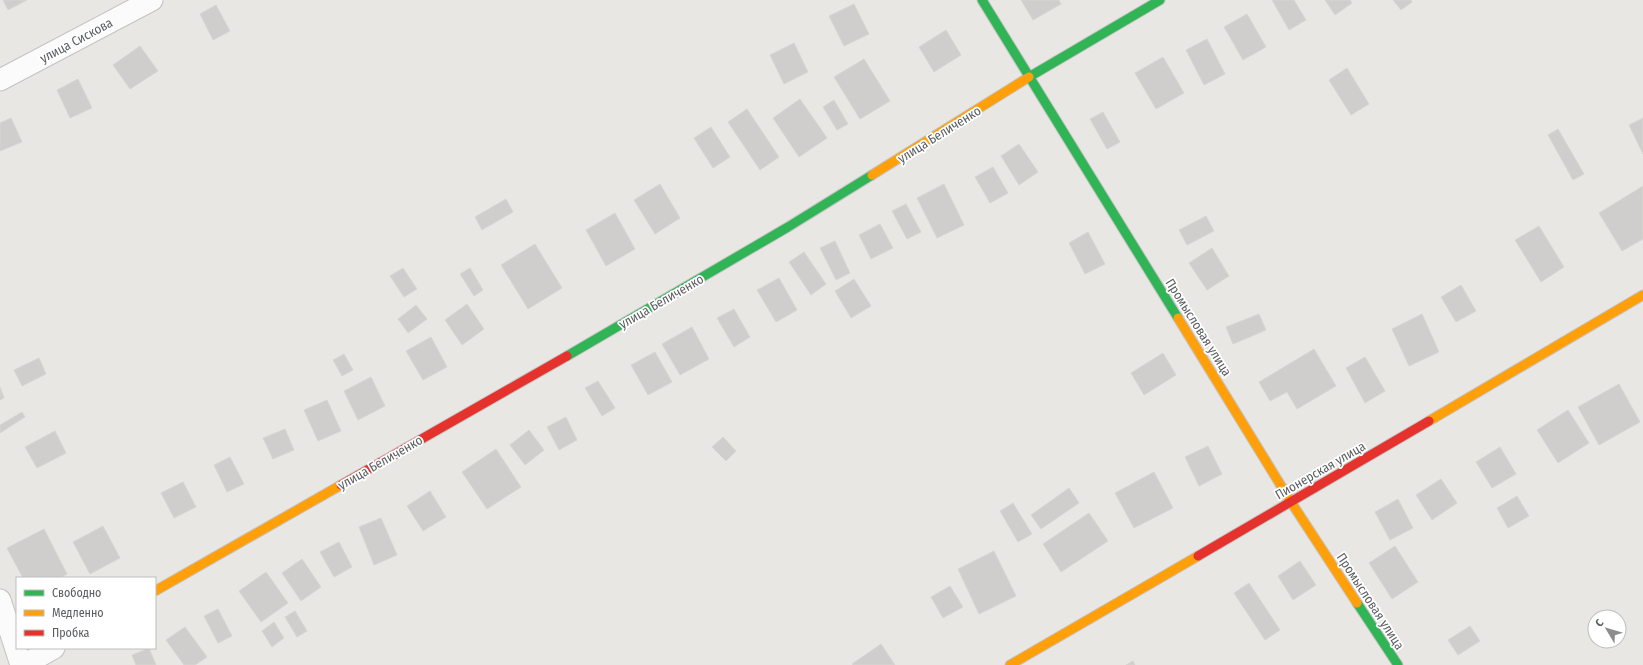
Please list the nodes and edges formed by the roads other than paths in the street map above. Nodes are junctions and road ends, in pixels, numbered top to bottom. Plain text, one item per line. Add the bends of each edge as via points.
1 (152, 0) edge
2 (982, 0) edge
3 (1160, 0) edge
4 (1030, 77) junction
5 (0, 80) edge
6 (1643, 295) edge
7 (1291, 502) junction
8 (156, 590) edge
9 (0, 600) edge
10 (16, 645) edge
11 (17, 649) edge
12 (52, 649) edge
13 (23, 665) edge
14 (1010, 665) edge
15 (1398, 665) edge

1 - 5 street, улица Сискова
2 - 4 street, Промысловая улица
3 - 4 street, улица Беличенко
4 - 7 street, Промысловая улица
4 - 8 street, улица Беличенко via 788,227
6 - 7 street, Пионерская улица
7 - 14 street, Пионерская улица
7 - 15 street, Промысловая улица
9 - 10 street
11 - 13 street
12 - 13 street

